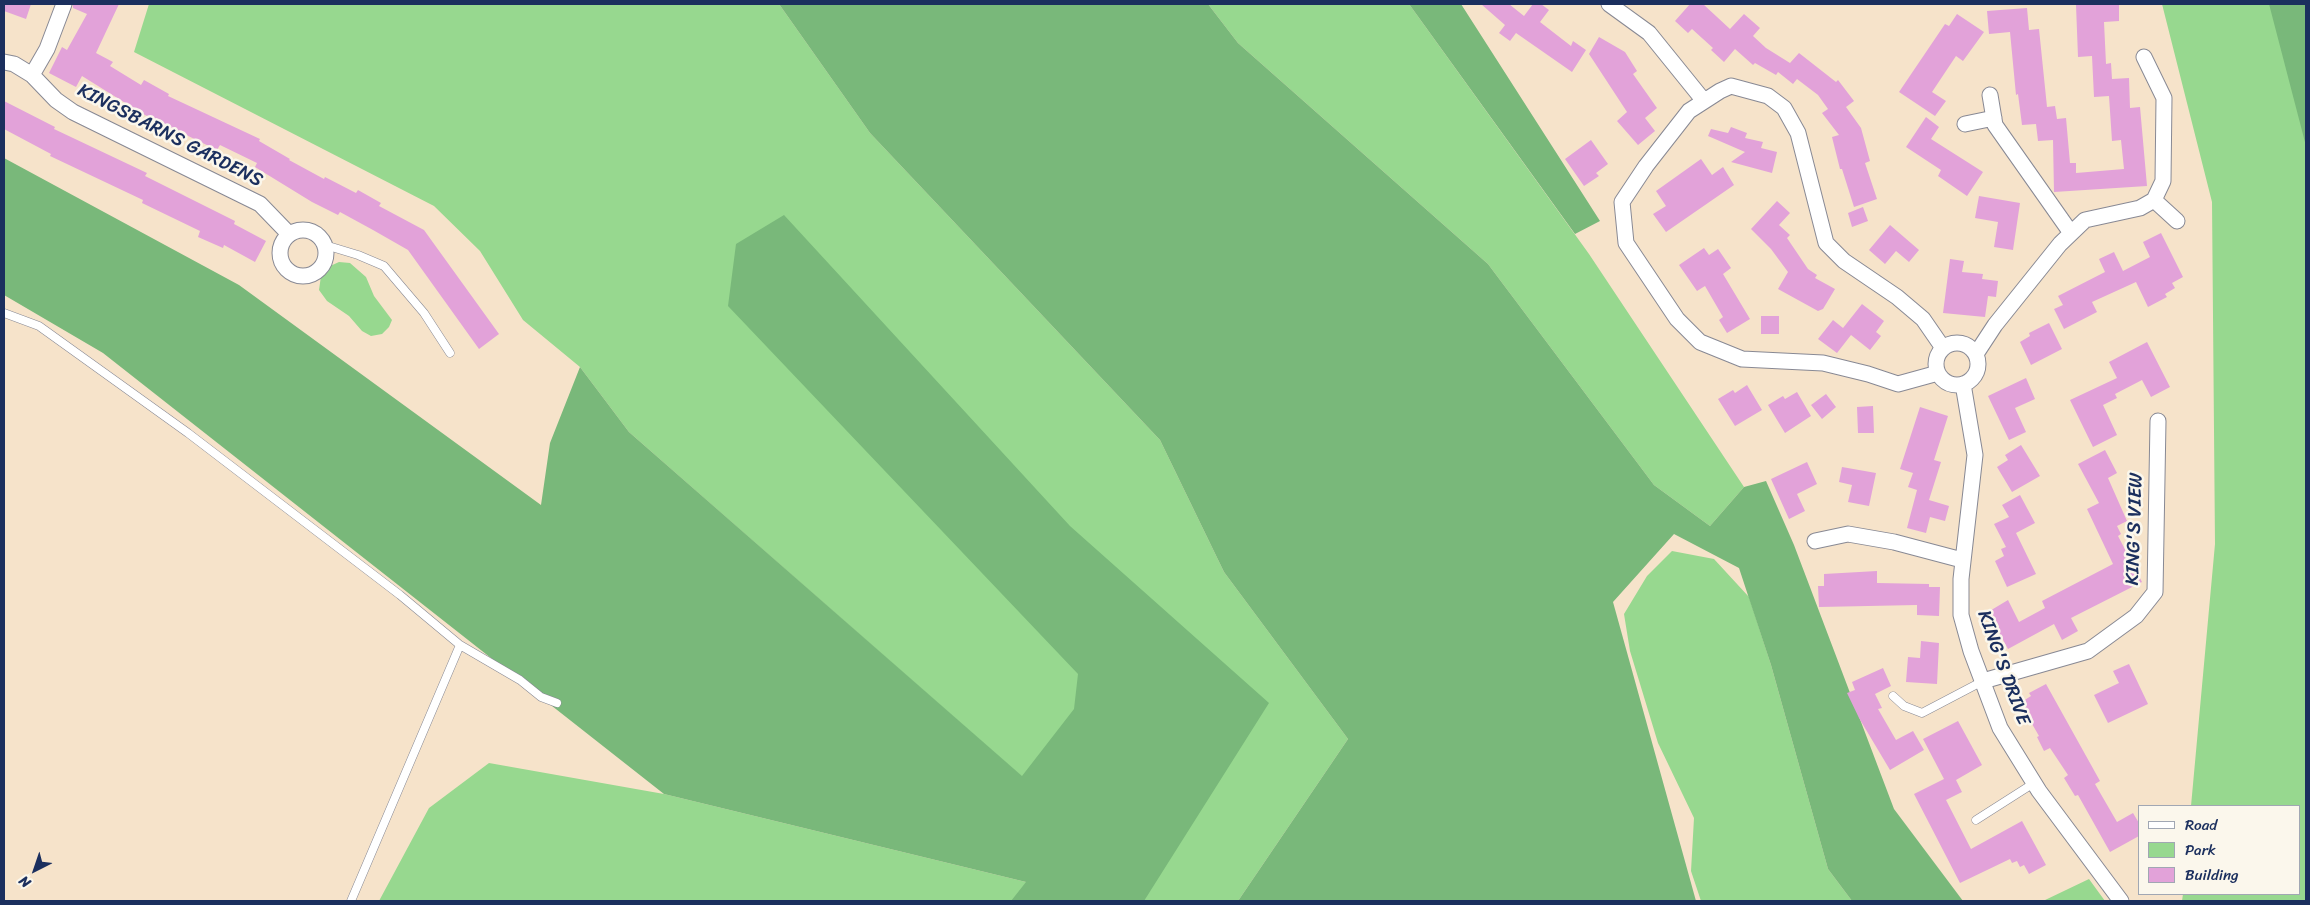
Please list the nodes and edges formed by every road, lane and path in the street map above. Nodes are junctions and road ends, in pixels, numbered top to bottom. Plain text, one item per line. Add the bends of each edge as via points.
1 (64, 4) edge
2 (1609, 4) edge
3 (2144, 56) dead end
4 (4, 62) edge
5 (32, 74) junction
6 (1990, 95) dead end
7 (1704, 101) junction
8 (1994, 118) junction
9 (1965, 124) dead end
10 (2154, 200) junction
11 (2178, 221) dead end
12 (289, 234) junction
13 (2070, 234) junction
14 (325, 246) junction
15 (4, 313) edge
16 (1943, 348) junction
17 (450, 353) dead end
18 (1976, 354) junction
19 (1938, 373) junction
20 (1963, 384) junction
21 (2158, 420) dead end
22 (1815, 540) dead end
23 (1962, 560) junction
24 (460, 645) junction
25 (1984, 681) junction
26 (1893, 696) dead end
27 (557, 703) dead end
28 (2034, 783) junction
29 (1976, 820) dead end
30 (352, 901) edge
31 (2121, 901) edge

1 - 5 street via 48,50
2 - 7 street via 1648,33
3 - 10 street via 2164,98 2164,181
4 - 5 street
5 - 12 street, KINGSBARNS GARDENS via 56,100 73,112 260,204
6 - 8 street
7 - 16 street via 1731,86 1768,96 1784,108 1798,133 1826,243 1844,261 1923,319
7 - 19 street via 1689,111 1622,202 1626,243 1677,319 1700,342 1742,359 1822,363 1898,384
8 - 9 street
8 - 13 street via 1995,125
10 - 11 street
10 - 13 street via 2140,208 2085,220
12 - 14 street via 310,230
12 - 14 street via 279,254 292,274 307,276 315,273 325,261
13 - 18 street via 1995,325
14 - 17 lane via 384,266 424,313
15 - 24 lane via 39,326 188,433 400,595
16 - 18 street via 1948,344 1961,343
16 - 19 street via 1936,360
18 - 20 street via 1977,372 1974,378
19 - 20 street via 1946,382
20 - 23 street, KING'S DRIVE via 1975,455
21 - 25 street, KING'S VIEW via 2155,592 2136,616 2088,651
22 - 23 street via 1848,534
23 - 25 street, KING'S DRIVE via 1961,615
24 - 27 lane via 520,680 541,697
24 - 30 lane
25 - 26 lane via 1922,713 1904,706
25 - 28 street, KING'S DRIVE via 2000,728
28 - 29 lane
28 - 31 street, KING'S DRIVE

